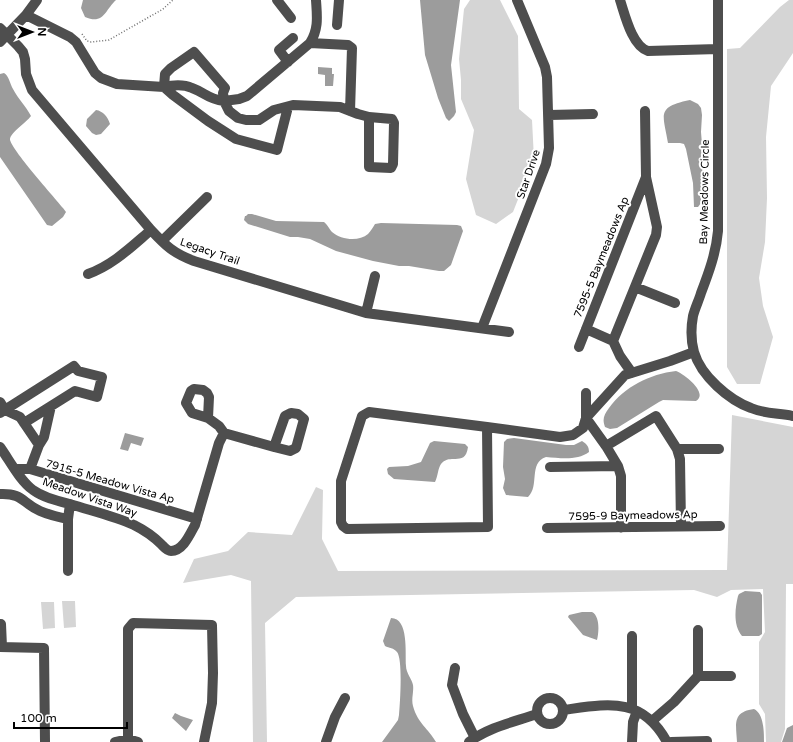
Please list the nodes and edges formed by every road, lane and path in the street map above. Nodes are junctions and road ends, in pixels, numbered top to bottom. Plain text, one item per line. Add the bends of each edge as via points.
1 (37, 0) edge
2 (173, 0) edge
3 (277, 0) edge
4 (316, 0) edge
5 (339, 0) edge
6 (517, 0) edge
7 (620, 0) edge
8 (718, 0) edge
9 (26, 15) junction
10 (291, 18) dead end
11 (337, 25) dead end
12 (79, 32) dead end
13 (2, 35) edge
14 (292, 38) dead end
15 (310, 43) junction
16 (718, 49) junction
17 (288, 62) junction
18 (164, 86) junction
19 (224, 101) junction
20 (288, 107) junction
21 (350, 111) junction
22 (645, 111) dead end
23 (593, 114) dead end
24 (548, 115) junction
25 (369, 117) junction
26 (646, 177) junction
27 (207, 197) dead end
28 (151, 230) junction
29 (162, 241) junction
30 (88, 274) dead end
31 (376, 276) dead end
32 (635, 287) junction
33 (675, 303) dead end
34 (366, 313) junction
35 (482, 328) junction
36 (586, 329) junction
37 (509, 332) dead end
38 (613, 341) junction
39 (579, 347) dead end
40 (694, 352) junction
41 (632, 373) junction
42 (586, 393) dead end
43 (51, 406) junction
44 (2, 408) edge
45 (793, 416) edge
46 (208, 418) dead end
47 (586, 418) junction
48 (24, 423) junction
49 (487, 427) junction
50 (224, 433) junction
51 (39, 445) junction
52 (606, 446) junction
53 (274, 447) dead end
54 (0, 448) edge
55 (677, 449) junction
56 (719, 449) dead end
57 (618, 466) junction
58 (550, 467) dead end
59 (16, 469) junction
60 (30, 469) junction
61 (0, 494) edge
62 (70, 504) junction
63 (197, 519) junction
64 (68, 520) junction
65 (681, 526) junction
66 (720, 526) dead end
67 (547, 528) dead end
68 (621, 528) junction
69 (68, 571) dead end
70 (0, 624) edge
71 (698, 630) dead end
72 (632, 636) dead end
73 (1, 647) edge
74 (455, 668) dead end
75 (698, 676) junction
76 (731, 676) dead end
77 (345, 698) dead end
78 (563, 710) junction
79 (634, 710) junction
80 (537, 714) junction
81 (652, 721) junction
82 (472, 740) edge
83 (133, 741) edge
84 (707, 741) edge
85 (45, 742) edge
86 (115, 742) edge
87 (204, 742) edge
88 (326, 742) edge
89 (632, 742) edge
90 (667, 742) edge
91 (671, 742) edge

1 - 9 street
2 - 12 path via 163,9 109,40 87,41
3 - 10 street
4 - 15 street via 317,28
5 - 11 street
6 - 24 street, Star Drive via 545,67
7 - 16 street via 632,35 644,50
8 - 16 street, Bay Meadows Circle
9 - 13 street
9 - 18 street via 76,42 90,67 101,78 118,84
13 - 28 street, Legacy Trail via 23,52 26,74 32,90
14 - 17 street via 279,50
15 - 17 street
15 - 21 street via 348,45 352,48
16 - 40 street, Bay Meadows Circle via 718,231 712,262 693,316 691,336
17 - 19 street via 247,96
18 - 19 street via 192,88 214,100
18 - 19 street via 165,74 170,68 194,52 225,88
18 - 20 street via 208,121 236,139 277,150
19 - 20 street via 229,111 246,120 259,120 274,110
20 - 21 street via 340,107
21 - 25 street
22 - 26 street
23 - 24 street
24 - 35 street, Star Drive via 549,148 546,164
25 - 25 street via 392,119 394,123 391,168 369,167
26 - 32 street via 657,227
26 - 36 street, 7595-5 Baymeadows Ap
27 - 29 street
28 - 29 street, Legacy Trail
28 - 30 street via 114,262
29 - 34 street, Legacy Trail via 182,256
31 - 34 street
32 - 33 street
32 - 38 street
34 - 35 street, Legacy Trail
35 - 37 street, Legacy Trail
36 - 38 street
36 - 39 street, 7595-5 Baymeadows Ap
38 - 41 street
40 - 41 street
40 - 45 street, Bay Meadows Circle via 701,366 724,393 752,409
41 - 47 street via 625,375
42 - 47 street
43 - 44 street via 75,391 97,397 102,378 78,371 74,366
43 - 48 street
43 - 51 street via 44,437
44 - 48 street via 20,417
46 - 50 street
47 - 49 street via 582,428 573,435 560,437
47 - 52 street
48 - 51 street
49 - 49 street via 370,412 362,416 341,481 343,526 347,529 488,527
50 - 53 street
50 - 63 street, Meadow Vista Way
51 - 60 street
52 - 55 street via 656,416
52 - 57 street
54 - 59 street, Meadow Vista Way
55 - 56 street
55 - 65 street via 680,459
57 - 58 street
57 - 68 street via 621,476
59 - 60 street, 7915-5 Meadow Vista Ap
59 - 62 street, Meadow Vista Way via 22,480 33,490 48,498
60 - 63 street, 7915-5 Meadow Vista Ap
61 - 64 street via 17,496 39,511
62 - 63 street, Meadow Vista Way via 141,528 171,551 179,548
62 - 64 street
64 - 69 street
65 - 66 street, 7595-9 Baymeadows Ap
65 - 68 street, 7595-9 Baymeadows Ap
67 - 68 street, 7595-9 Baymeadows Ap
70 - 73 street
71 - 75 street
72 - 79 street
73 - 85 street via 44,643
74 - 82 street via 452,685
75 - 76 street
75 - 81 street
77 - 88 street
78 - 79 street via 620,705
78 - 80 street via 560,720 550,725 542,722
78 - 80 street via 560,702 548,698 538,706
79 - 81 street
79 - 89 street
80 - 82 street via 494,727
81 - 90 street
83 - 86 street
83 - 87 street via 128,629 133,623 212,625 212,703
84 - 91 street

